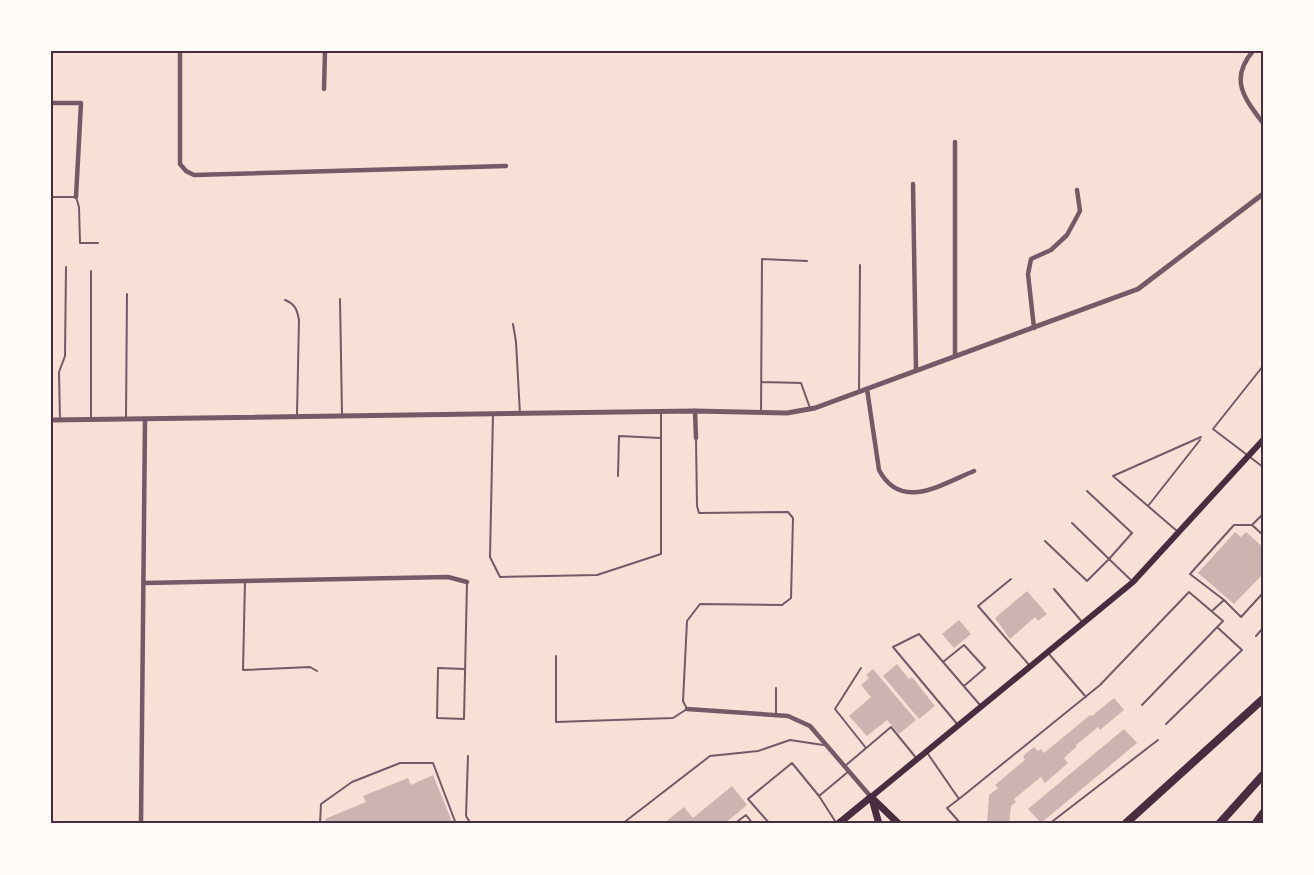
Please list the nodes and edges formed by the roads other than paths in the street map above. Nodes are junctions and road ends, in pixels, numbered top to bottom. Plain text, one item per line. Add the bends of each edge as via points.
1 (180, 51) edge
2 (325, 51) edge
3 (1250, 51) edge
4 (324, 88) dead end
5 (51, 104) edge
6 (1263, 123) edge
7 (955, 142) dead end
8 (506, 166) dead end
9 (913, 184) dead end
10 (1077, 190) dead end
11 (1263, 194) edge
12 (51, 197) edge
13 (76, 197) junction
14 (98, 243) dead end
15 (807, 261) dead end
16 (860, 265) dead end
17 (66, 267) dead end
18 (91, 271) dead end
19 (127, 294) dead end
20 (340, 299) dead end
21 (285, 300) dead end
22 (513, 324) dead end
23 (1034, 328) junction
24 (955, 356) junction
25 (1263, 366) edge
26 (916, 370) junction
27 (762, 382) junction
28 (867, 389) junction
29 (860, 392) junction
30 (810, 409) junction
31 (661, 411) junction
32 (695, 411) junction
33 (761, 412) junction
34 (494, 414) junction
35 (520, 414) junction
36 (297, 417) junction
37 (342, 417) junction
38 (51, 420) edge
39 (60, 420) junction
40 (91, 420) junction
41 (126, 420) junction
42 (145, 420) junction
43 (661, 438) junction
44 (696, 438) joint
45 (1263, 440) edge
46 (1248, 455) junction
47 (1263, 467) edge
48 (974, 471) dead end
49 (618, 476) dead end
50 (1087, 491) dead end
51 (1148, 506) junction
52 (1263, 514) edge
53 (1072, 523) dead end
54 (1252, 525) junction
55 (1179, 533) junction
56 (1263, 535) edge
57 (1045, 541) dead end
58 (1109, 559) junction
59 (1011, 579) dead end
60 (244, 581) junction
61 (467, 582) joint
62 (1132, 582) junction
63 (144, 583) junction
64 (1054, 589) dead end
65 (1263, 593) edge
66 (1224, 600) junction
67 (1212, 611) junction
68 (1083, 623) junction
69 (1217, 627) junction
70 (1263, 628) edge
71 (1256, 636) dead end
72 (1047, 652) junction
73 (556, 656) dead end
74 (943, 662) junction
75 (1030, 666) junction
76 (861, 668) dead end
77 (465, 669) junction
78 (317, 671) dead end
79 (964, 686) junction
80 (776, 688) dead end
81 (1086, 697) junction
82 (1263, 699) edge
83 (1142, 705) dead end
84 (981, 706) junction
85 (687, 708) junction
86 (776, 715) junction
87 (1166, 724) dead end
88 (958, 725) junction
89 (1158, 741) dead end
90 (826, 745) junction
91 (866, 747) junction
92 (926, 751) junction
93 (468, 756) dead end
94 (917, 759) junction
95 (845, 766) junction
96 (849, 771) junction
97 (1263, 775) edge
98 (819, 796) junction
99 (871, 796) junction
100 (959, 799) junction
101 (1263, 813) edge
102 (141, 823) edge
103 (113, 824) edge
104 (172, 824) edge
105 (320, 824) edge
106 (456, 824) edge
107 (471, 824) edge
108 (622, 824) edge
109 (734, 824) edge
110 (753, 824) edge
111 (770, 824) edge
112 (838, 824) edge
113 (879, 824) edge
114 (900, 824) edge
115 (961, 824) edge
116 (1050, 824) edge
117 (1125, 824) edge
118 (1219, 824) edge
119 (1256, 824) edge

1 - 8 street via 180,164 194,175
2 - 4 street
3 - 6 street via 1244,61 1241,85 1244,97
5 - 13 street via 81,103
7 - 24 street
9 - 26 street
10 - 23 street via 1080,211 1067,235 1051,250 1031,259 1028,274
11 - 23 street via 1138,289
12 - 13 lane
13 - 14 lane via 80,243
15 - 27 lane via 762,260
16 - 29 lane
17 - 39 lane
18 - 40 lane
19 - 41 lane
20 - 37 lane
21 - 36 lane via 293,303 299,320
22 - 35 lane
23 - 24 street
24 - 26 street
25 - 46 lane via 1214,429
26 - 28 street
27 - 30 lane via 801,383
27 - 33 lane
28 - 29 street
28 - 48 street via 879,470 897,490 919,493
29 - 30 street
30 - 33 street
31 - 32 street
31 - 35 street
31 - 43 lane
32 - 33 street
32 - 44 street
34 - 35 street
34 - 37 street
34 - 43 lane via 490,557 500,577 597,575 662,554
36 - 37 street
36 - 42 street
38 - 39 street
39 - 40 street
40 - 41 street
41 - 42 street
42 - 63 street
43 - 49 lane via 619,436
44 - 85 lane via 699,513 788,512 793,518 791,598 782,605 700,604 687,621 682,701
45 - 46 main road
46 - 47 lane
46 - 55 main road
50 - 58 lane via 1132,533
51 - 51 lane via 1113,476 1201,437 1181,463
51 - 55 lane
52 - 54 lane
53 - 58 lane
54 - 56 lane
54 - 66 lane via 1234,525 1190,574
55 - 62 main road
57 - 58 lane via 1087,581
58 - 62 lane
59 - 75 lane via 978,606
60 - 61 street via 448,577
60 - 63 street
60 - 78 lane via 243,670 310,667
61 - 77 lane
62 - 68 main road
63 - 102 street
64 - 68 lane
65 - 66 lane via 1241,617
66 - 67 lane
67 - 69 lane via 1223,621
67 - 81 lane via 1189,592
68 - 72 main road
69 - 83 lane
69 - 87 lane via 1242,650
70 - 71 lane
72 - 75 main road
72 - 81 lane
73 - 85 lane via 556,722 674,718
74 - 79 lane
74 - 79 lane via 964,645 985,668
74 - 88 lane via 919,634 893,647
75 - 84 main road
76 - 91 lane via 835,709
77 - 77 lane via 464,719 437,718 438,668
79 - 84 lane
80 - 86 lane
81 - 100 lane
82 - 117 highway
84 - 88 main road
85 - 86 street
86 - 90 street via 810,726
88 - 92 main road
89 - 116 lane
90 - 95 street
90 - 108 lane via 790,740 758,751 710,756
91 - 94 lane via 891,727
91 - 95 lane
92 - 94 main road
92 - 100 lane
93 - 107 lane via 466,816
94 - 99 main road
95 - 96 street
96 - 98 lane
96 - 99 street
97 - 118 highway
98 - 111 lane via 792,763 748,799
98 - 112 lane
99 - 112 main road
99 - 113 main road
99 - 114 main road
100 - 115 lane via 947,808
101 - 119 highway
102 - 103 street
102 - 104 street
105 - 106 lane via 321,804 352,782 400,764 433,764
109 - 110 lane via 746,814

